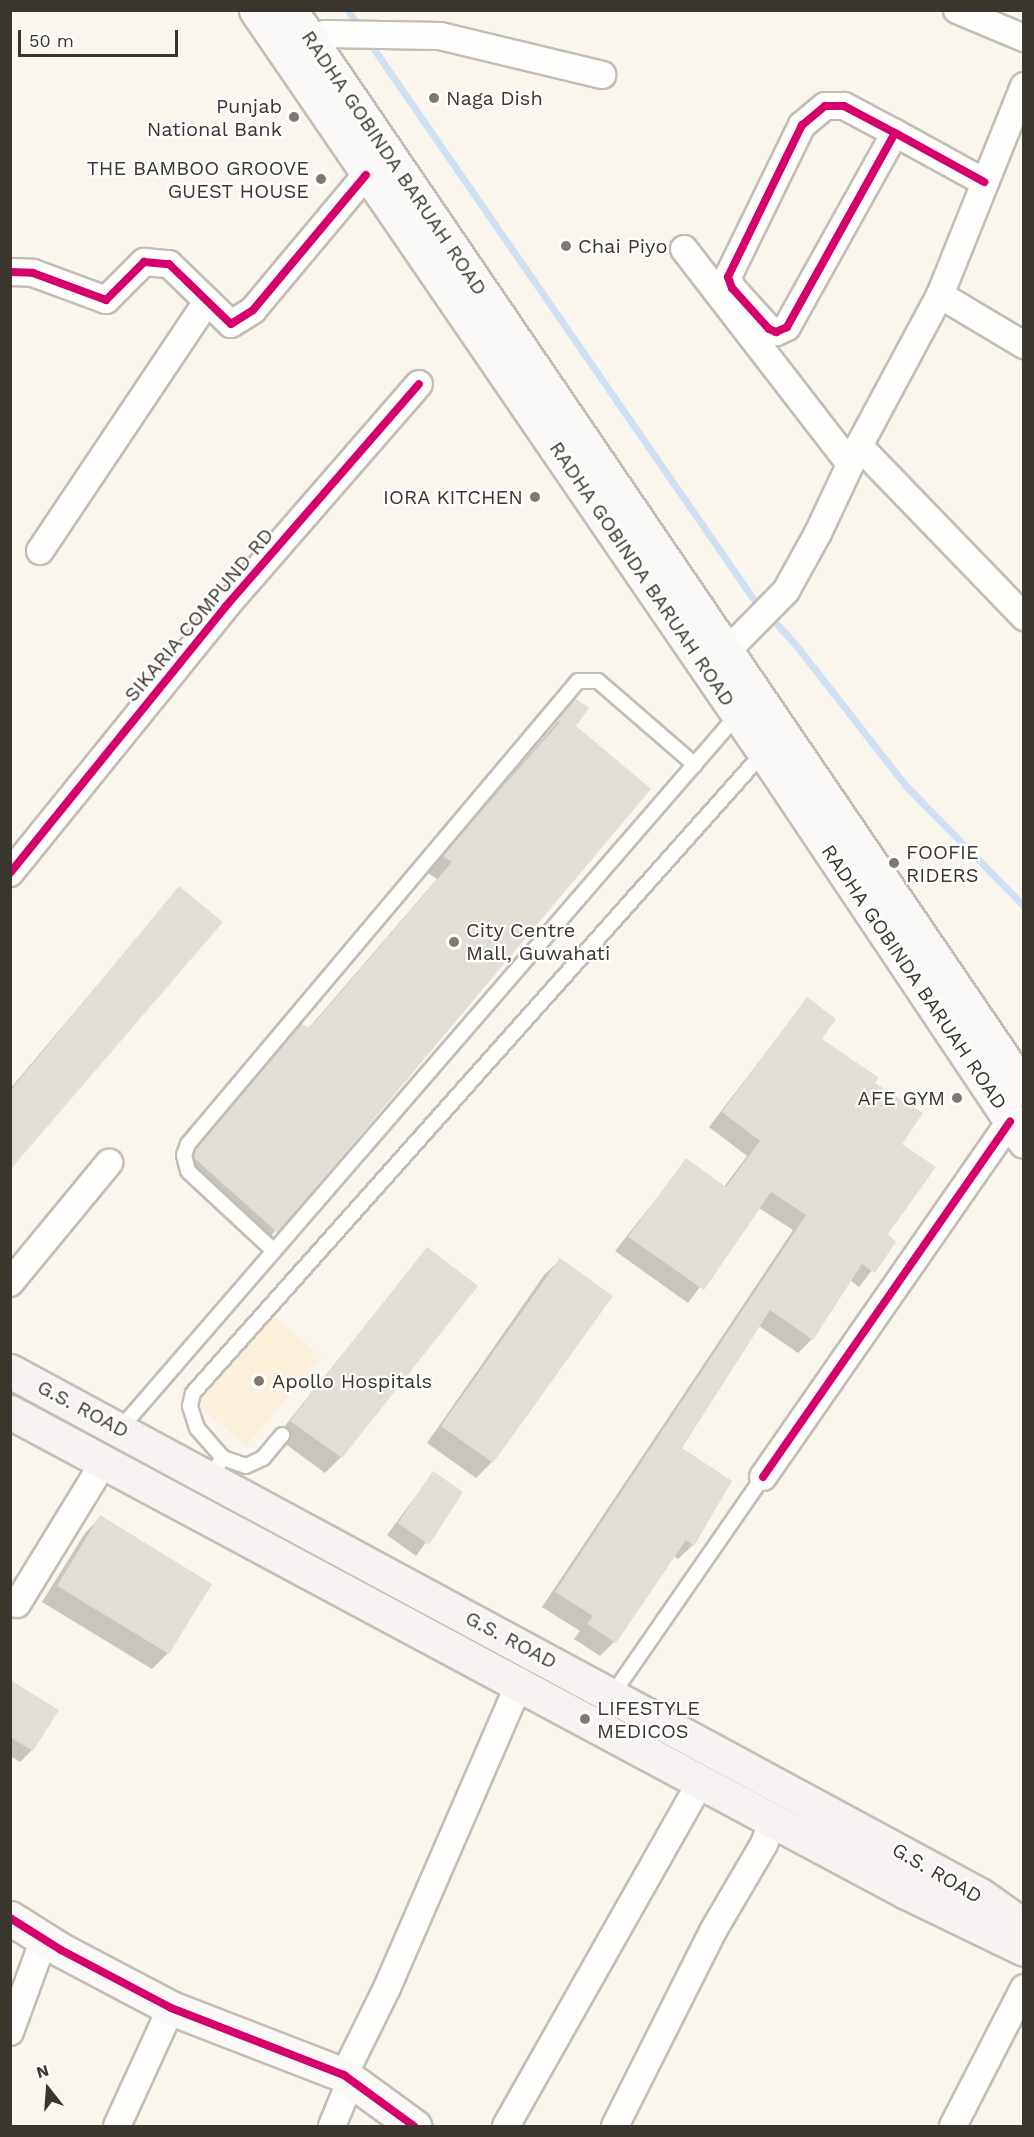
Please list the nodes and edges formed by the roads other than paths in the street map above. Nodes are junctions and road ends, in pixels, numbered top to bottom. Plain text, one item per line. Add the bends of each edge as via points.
1 (256, 10) edge
2 (290, 10) edge
3 (957, 10) edge
4 (309, 38) junction
5 (1023, 38) edge
6 (602, 75) dead end
7 (1019, 107) edge
8 (895, 133) junction
9 (366, 175) junction
10 (984, 182) junction
11 (684, 249) dead end
12 (10, 272) edge
13 (940, 295) junction
14 (206, 303) junction
15 (1023, 345) edge
16 (419, 384) dead end
17 (855, 455) junction
18 (40, 551) dead end
19 (1023, 617) edge
20 (727, 651) junction
21 (738, 714) junction
22 (764, 752) junction
23 (694, 765) junction
24 (10, 873) edge
25 (1023, 1089) edge
26 (1017, 1131) edge
27 (109, 1163) dead end
28 (274, 1251) junction
29 (10, 1283) edge
30 (10, 1371) edge
31 (10, 1412) edge
32 (120, 1429) junction
33 (282, 1435) dead end
34 (104, 1462) junction
35 (208, 1462) junction
36 (763, 1477) joint
37 (17, 1604) dead end
38 (520, 1682) junction
39 (612, 1695) junction
40 (701, 1781) junction
41 (773, 1820) junction
42 (10, 1918) edge
43 (1011, 1923) edge
44 (45, 1939) junction
45 (1023, 1949) edge
46 (1023, 1970) edge
47 (1023, 1988) edge
48 (171, 2008) junction
49 (10, 2032) edge
50 (347, 2078) junction
51 (117, 2127) edge
52 (332, 2127) edge
53 (414, 2127) edge
54 (506, 2127) edge
55 (615, 2127) edge
56 (953, 2127) edge

1 - 9 main road, RADHA GOBINDA BARUAH ROAD
2 - 4 main road, RADHA GOBINDA BARUAH ROAD
3 - 5 street
4 - 6 street via 346,33 440,36
4 - 20 main road, RADHA GOBINDA BARUAH ROAD
7 - 10 street
8 - 8 street via 787,327 776,332 769,329 732,288 728,277 802,125 825,106 844,106
8 - 10 street
9 - 14 street via 253,310 231,324
9 - 21 main road, RADHA GOBINDA BARUAH ROAD
10 - 13 street
11 - 17 street
12 - 14 street via 33,273 106,300 144,262 169,264
13 - 15 street
13 - 17 street
14 - 18 street
16 - 24 street, SIKARIA COMPUND RD via 226,606
17 - 19 street
17 - 20 street via 786,591
20 - 25 main road, RADHA GOBINDA BARUAH ROAD
21 - 22 main road, RADHA GOBINDA BARUAH ROAD
21 - 23 lane
22 - 26 main road, RADHA GOBINDA BARUAH ROAD
22 - 35 lane via 193,1393 192,1416
23 - 28 lane
23 - 28 lane via 598,681 578,681 188,1144 183,1155 188,1171
26 - 36 street
27 - 29 street
28 - 32 lane
30 - 32 main road, G.S. ROAD
31 - 34 main road, G.S. ROAD
32 - 35 main road, G.S. ROAD
33 - 35 lane via 263,1458 246,1466
34 - 37 street
34 - 38 main road, G.S. ROAD
35 - 39 main road, G.S. ROAD
36 - 39 lane
38 - 40 main road, G.S. ROAD
38 - 50 street
39 - 43 main road, G.S. ROAD via 980,1895
40 - 41 main road, G.S. ROAD
40 - 54 street
41 - 43 main road, G.S. ROAD via 966,1923
41 - 55 street
42 - 44 main road
43 - 45 main road
43 - 46 main road
44 - 48 main road
44 - 49 street
47 - 56 street
48 - 50 main road
48 - 51 street
50 - 52 street
50 - 53 main road

